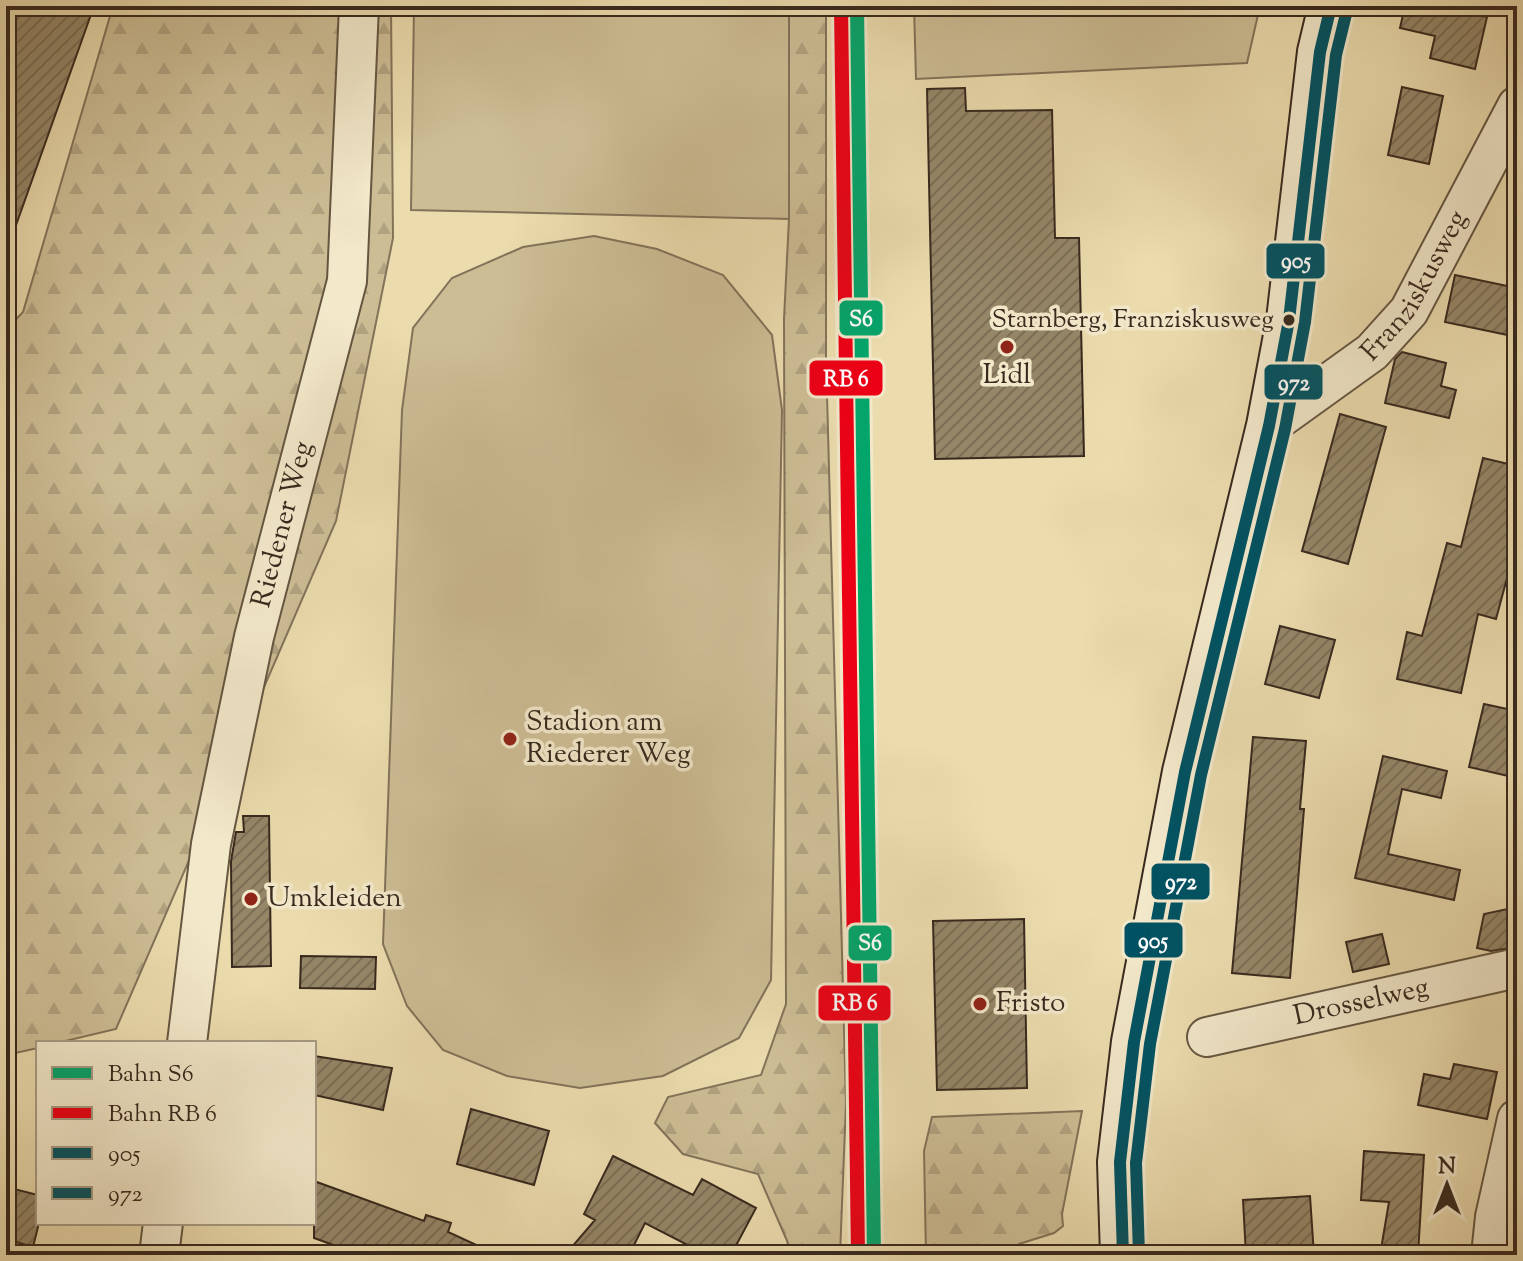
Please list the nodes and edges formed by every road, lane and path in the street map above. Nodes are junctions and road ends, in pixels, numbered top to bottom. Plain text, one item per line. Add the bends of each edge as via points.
1 (359, 6) edge
2 (1331, 6) edge
3 (1517, 106) edge
4 (1269, 426) junction
5 (1517, 968) edge
6 (1207, 1037) dead end
7 (187, 1041) edge
8 (1517, 1119) edge
9 (163, 1225) edge
10 (159, 1255) edge
11 (1123, 1255) edge
12 (1491, 1255) edge

1 - 7 street, Riedener Weg via 347,281 251,652 211,844
2 - 4 main road via 1320,52 1289,320
3 - 4 street, Franziskusweg via 1409,311 1372,352
4 - 11 main road via 1185,772 1134,1042 1120,1162
5 - 6 street, Drosselweg
8 - 12 street
9 - 10 street

